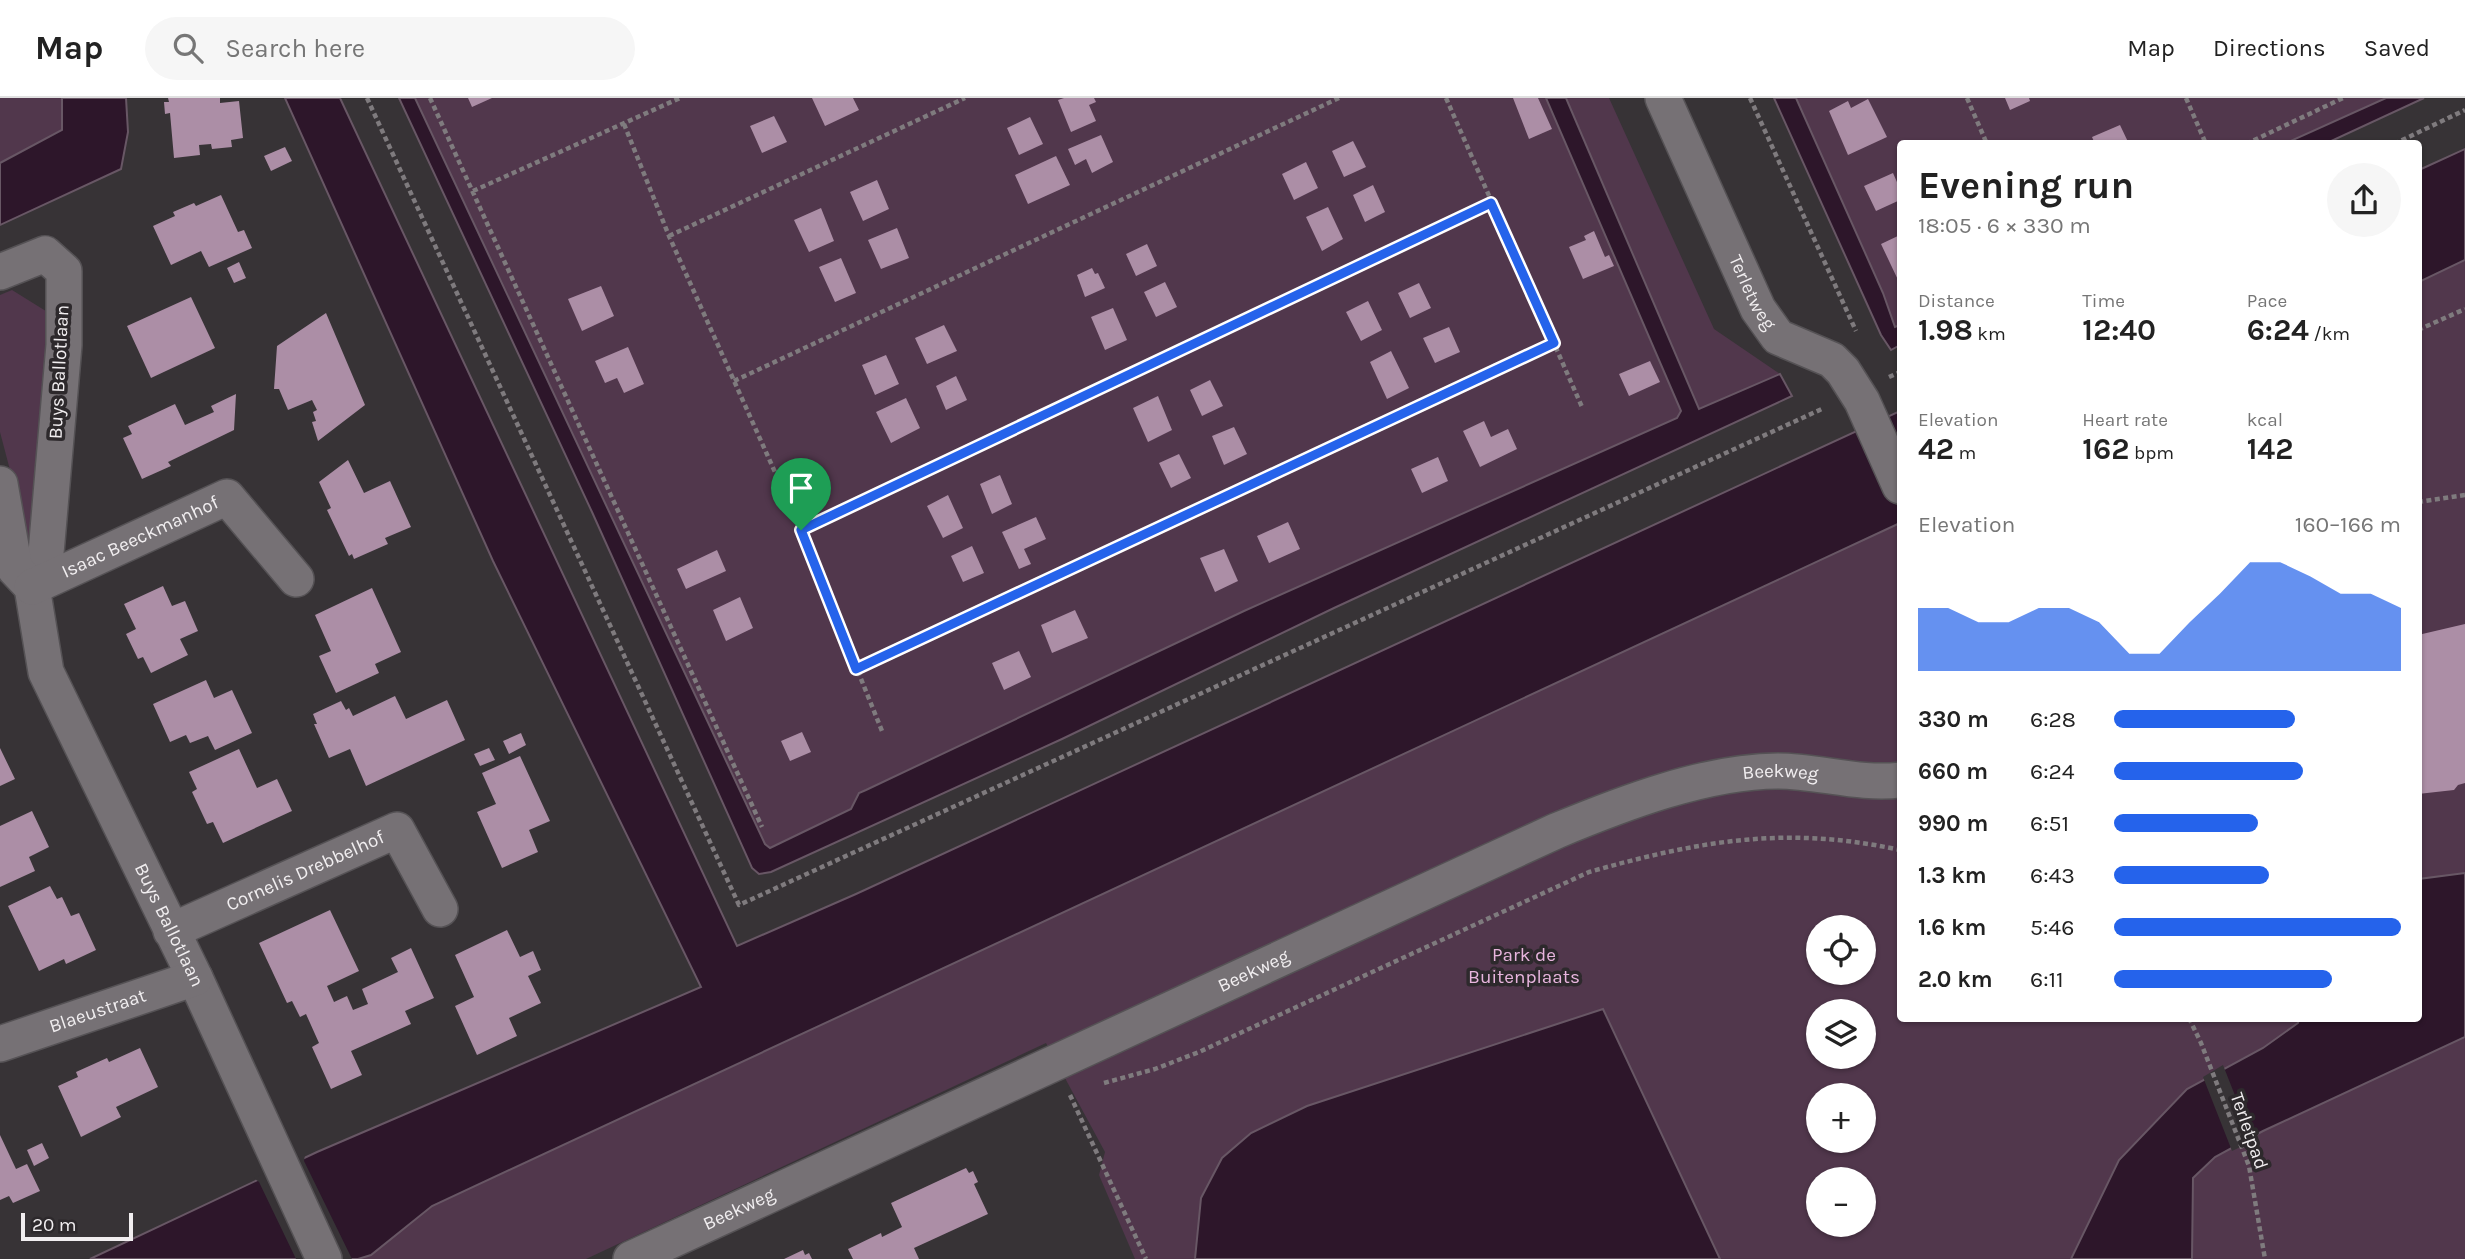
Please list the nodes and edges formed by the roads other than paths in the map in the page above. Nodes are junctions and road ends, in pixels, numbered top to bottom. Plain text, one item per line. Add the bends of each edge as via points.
1 (1663, 98) edge
2 (0, 272) edge
3 (1897, 479) edge
4 (0, 484) edge
5 (296, 579) dead end
6 (32, 587) junction
7 (1897, 780) edge
8 (440, 909) dead end
9 (171, 931) junction
10 (195, 978) junction
11 (0, 1044) edge
12 (324, 1259) edge
13 (631, 1259) edge

1 - 3 street, Terletweg via 1758,309 1778,337 1832,360 1843,371
2 - 6 street, Buys Ballotlaan via 45,254 64,271 64,345 46,553
4 - 6 street, Buys Ballotlaan via 15,569
5 - 6 street, Isaac Beeckmanhof via 227,497
6 - 9 street, Buys Ballotlaan via 46,672
7 - 13 street, Beekweg via 1775,771 1730,776 1616,806
8 - 9 street, Cornelis Drebbelhof via 397,830
9 - 10 street, Buys Ballotlaan
10 - 11 street, Blaeustraat
10 - 12 street, Buys Ballotlaan

